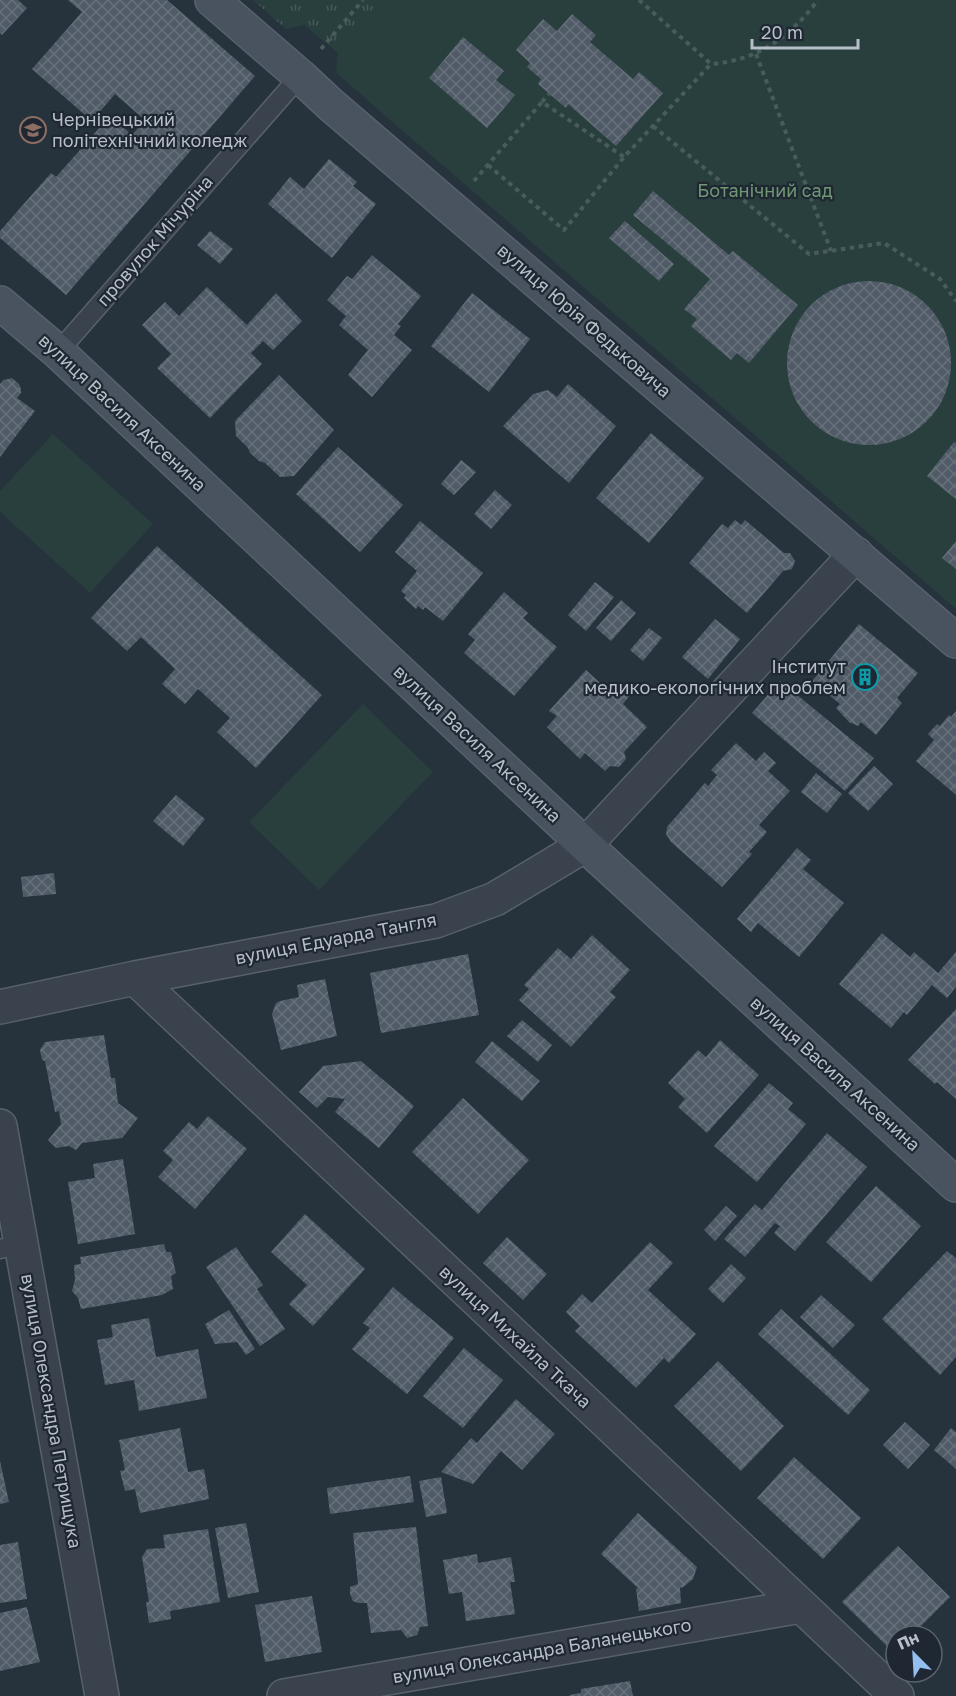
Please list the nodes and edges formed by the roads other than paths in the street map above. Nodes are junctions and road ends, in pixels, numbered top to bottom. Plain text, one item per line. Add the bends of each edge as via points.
1 (212, 0) edge
2 (300, 76) junction
3 (0, 303) edge
4 (58, 352) junction
5 (856, 554) junction
6 (956, 641) edge
7 (585, 845) junction
8 (135, 978) junction
9 (0, 1007) edge
10 (0, 1126) edge
11 (956, 1185) edge
12 (11, 1247) edge
13 (801, 1606) junction
14 (102, 1696) edge
15 (284, 1696) edge
16 (897, 1696) edge

1 - 2 street, вулиця Юрія Федьковича
2 - 4 lane, провулок Мічуріна
2 - 5 street, вулиця Юрія Федьковича
3 - 4 street, вулиця Василя Аксенина
4 - 7 street, вулиця Василя Аксенина
5 - 6 street, вулиця Юрія Федьковича
5 - 7 street, вулиця Едуарда Тангля
7 - 8 street, вулиця Едуарда Тангля via 495,899 436,921
7 - 11 street, вулиця Василя Аксенина
8 - 9 street, вулиця Едуарда Тангля
8 - 13 street, вулиця Михайла Ткача
10 - 12 street, вулиця Олександра Петрищука
12 - 14 street, вулиця Олександра Петрищука
13 - 15 street, вулиця Олександра Баланецького
13 - 16 street, вулиця Михайла Ткача

